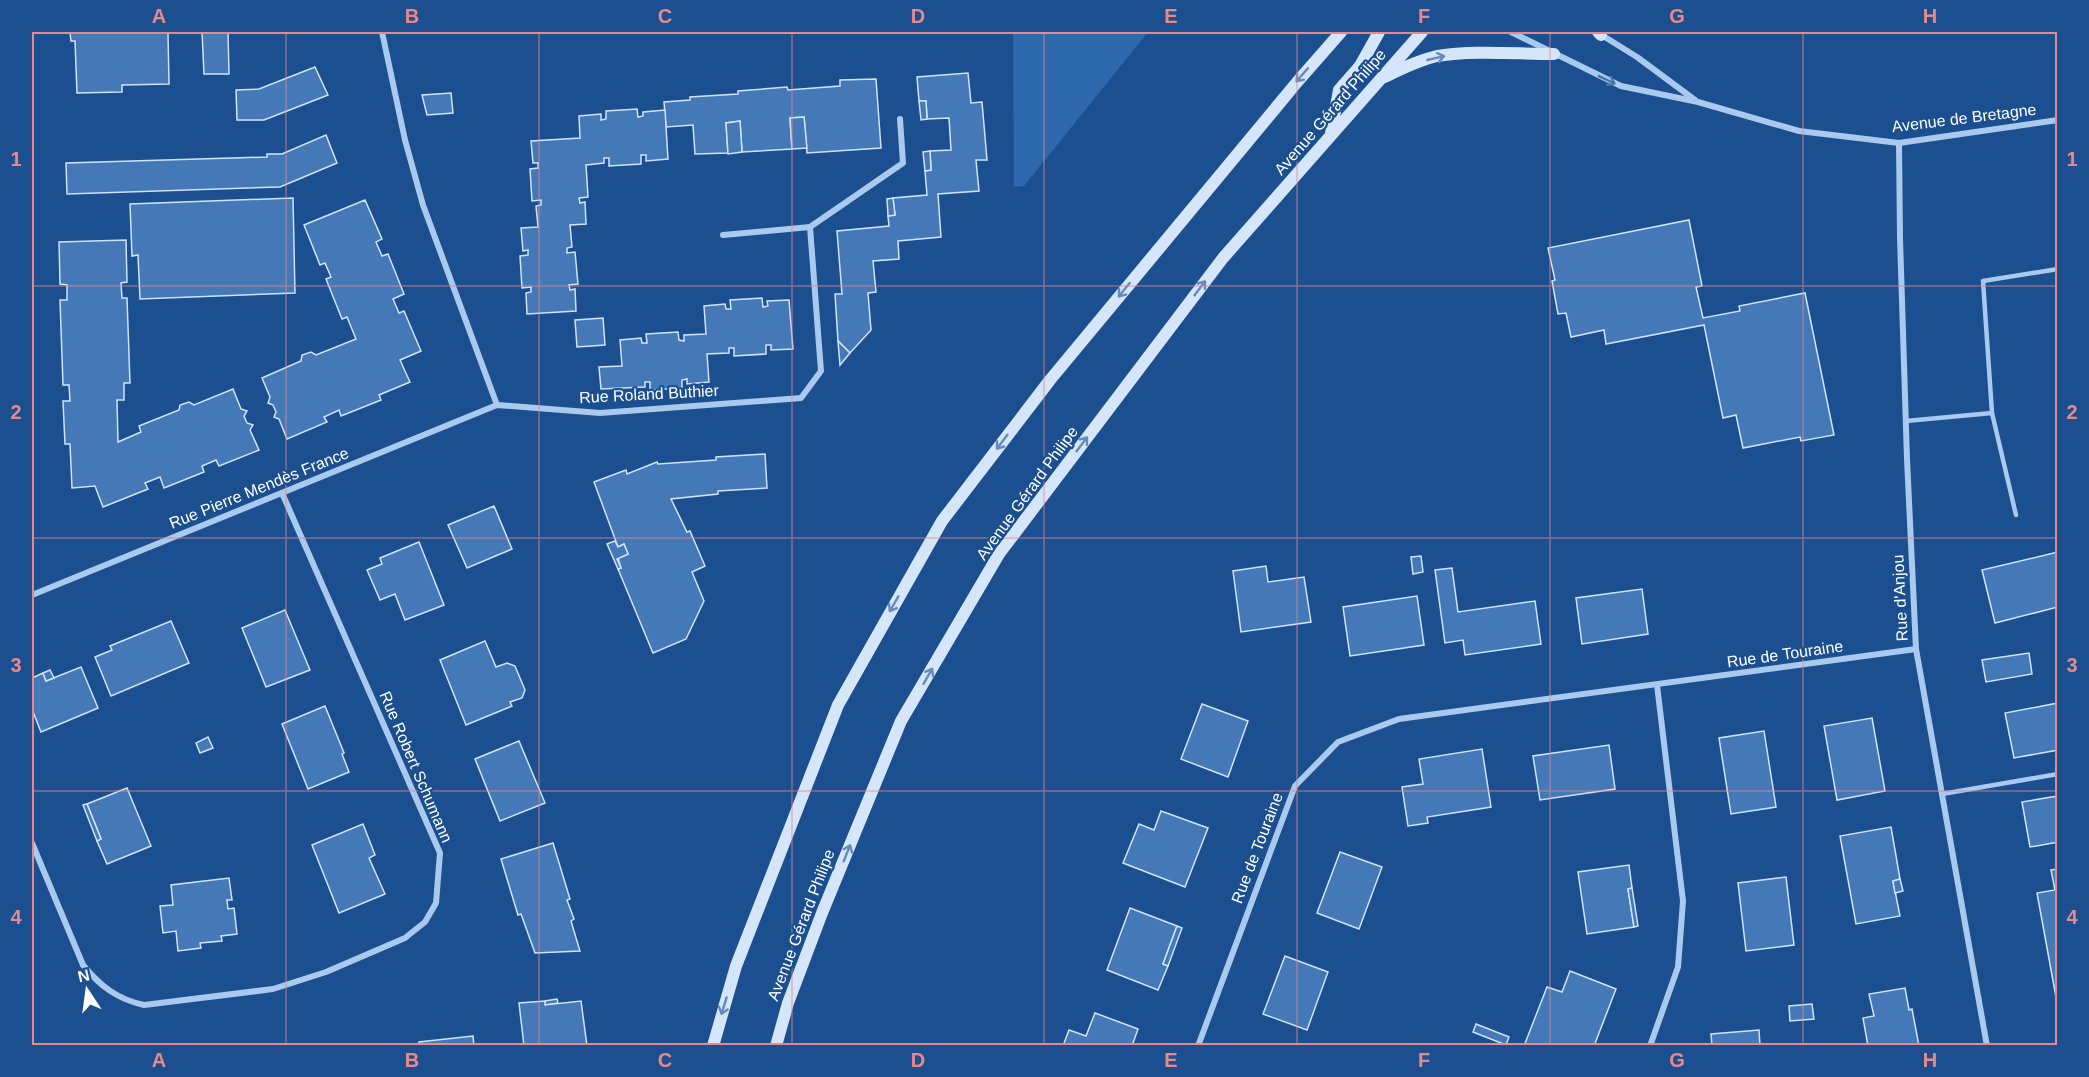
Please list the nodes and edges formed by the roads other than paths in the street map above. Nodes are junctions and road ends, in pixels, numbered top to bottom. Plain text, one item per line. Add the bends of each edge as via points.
1 (382, 32) edge
2 (1326, 32) edge
3 (1341, 32) edge
4 (1379, 32) edge
5 (1422, 32) edge
6 (1511, 32) edge
7 (1598, 33) edge
8 (1328, 45) junction
9 (1554, 54) junction
10 (1382, 79) junction
11 (1698, 102) junction
12 (900, 119) dead end
13 (2058, 120) edge
14 (1331, 135) junction
15 (1899, 143) junction
16 (810, 227) junction
17 (723, 235) dead end
18 (2058, 269) edge
19 (497, 405) junction
20 (1992, 413) junction
21 (1906, 421) junction
22 (282, 493) junction
23 (2016, 515) dead end
24 (32, 595) edge
25 (1916, 649) junction
26 (1657, 685) junction
27 (2058, 774) edge
28 (1942, 794) junction
29 (32, 843) edge
30 (713, 1046) edge
31 (776, 1046) edge
32 (1198, 1046) edge
33 (1650, 1046) edge
34 (1987, 1046) edge

1 - 19 street via 423,205
2 - 8 main road
3 - 8 main road
4 - 14 main road via 1360,66 1339,90
5 - 10 main road, Avenue Gérard Philipe
6 - 9 street, Avenue de Bretagne
7 - 11 street, Avenue de Bretagne
8 -> 30 main road via 1057,371 942,521 838,705 736,966
10 -> 9 main road via 1435,57 1470,53
9 -> 11 street, Avenue de Bretagne via 1621,86
10 - 14 main road, Avenue Gérard Philipe
11 - 15 street, Avenue de Bretagne via 1799,131
12 - 16 street via 903,163
13 - 15 street, Avenue de Bretagne
31 -> 14 main road, Avenue Gérard Philipe via 822,914 901,720 999,554 1223,258
15 - 21 street, Rue d'Anjou
16 - 17 street
16 - 19 street, Rue Roland Buthier via 820,371 801,398 600,413
18 - 20 lane via 1983,281
19 - 22 street, Rue Pierre Mendès France
20 - 21 lane
20 - 23 lane
21 - 25 street, Rue d'Anjou
22 - 24 street, Rue Pierre Mendès France
22 - 29 street, Rue Robert Schumann via 440,854 436,903 425,922 405,938 326,972 273,989 144,1005 126,1001 112,992 83,965
25 - 26 street, Rue de Touraine
25 - 28 street, Rue d'Anjou
26 - 32 street, Rue de Touraine via 1399,719 1338,742 1295,786
26 - 33 street via 1683,901 1678,968
27 - 28 lane
28 - 34 street, Rue d'Anjou

